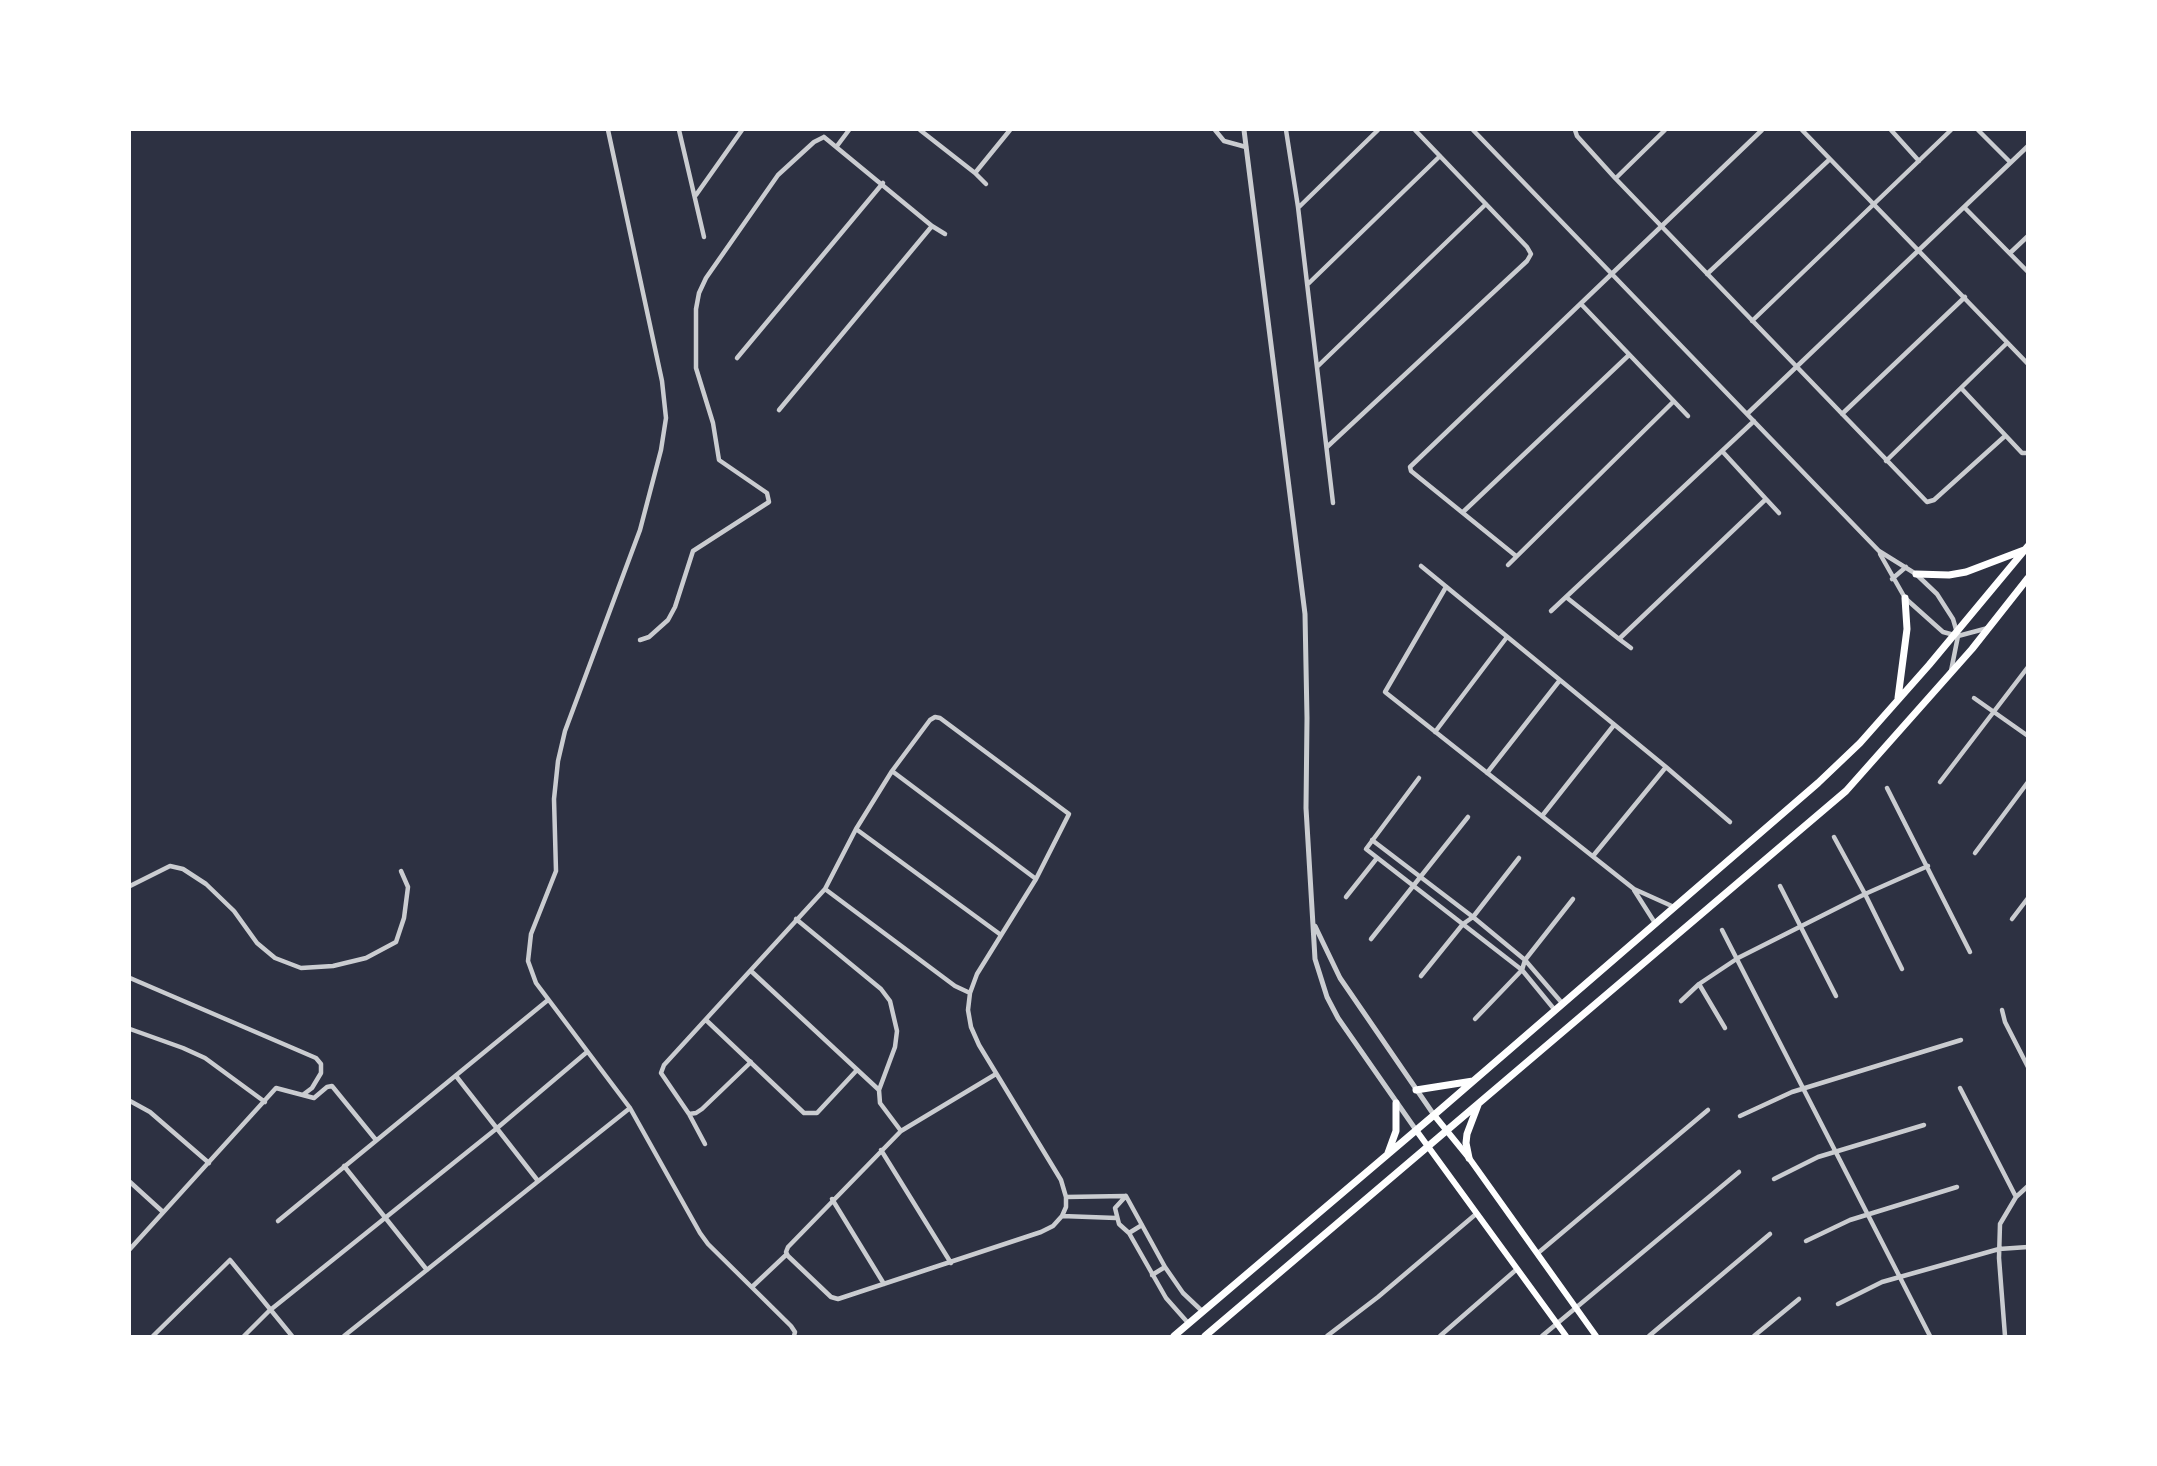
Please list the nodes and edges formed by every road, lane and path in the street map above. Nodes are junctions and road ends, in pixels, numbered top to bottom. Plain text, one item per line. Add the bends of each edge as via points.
1 (608, 130) edge
2 (679, 130) edge
3 (742, 130) edge
4 (829, 130) edge
5 (849, 130) edge
6 (920, 130) edge
7 (1010, 130) edge
8 (1215, 130) edge
9 (1244, 130) edge
10 (1286, 130) edge
11 (1378, 130) edge
12 (1415, 130) edge
13 (1473, 130) edge
14 (1575, 130) edge
15 (1665, 130) edge
16 (1762, 130) edge
17 (1802, 130) edge
18 (1891, 130) edge
19 (1951, 130) edge
20 (1978, 130) edge
21 (824, 136) junction
22 (837, 146) junction
23 (2028, 146) edge
24 (1246, 147) junction
25 (1440, 156) junction
26 (1830, 159) junction
27 (1919, 161) junction
28 (2010, 162) junction
29 (975, 173) junction
30 (1615, 178) junction
31 (883, 183) junction
32 (986, 184) dead end
33 (696, 196) junction
34 (1486, 204) junction
35 (1874, 204) junction
36 (1298, 207) junction
37 (1964, 207) junction
38 (932, 226) junction
39 (1661, 226) junction
40 (945, 234) dead end
41 (2028, 236) edge
42 (704, 237) dead end
43 (1918, 250) junction
44 (2010, 253) junction
45 (2028, 272) edge
46 (1613, 274) junction
47 (1707, 274) junction
48 (1307, 285) junction
49 (1965, 297) junction
50 (1581, 304) junction
51 (1752, 321) junction
52 (2007, 343) junction
53 (1629, 355) junction
54 (737, 358) dead end
55 (2028, 364) edge
56 (1318, 366) junction
57 (1796, 368) junction
58 (1962, 389) junction
59 (1673, 402) junction
60 (779, 410) dead end
61 (1747, 414) junction
62 (1842, 414) junction
63 (1688, 416) dead end
64 (1754, 421) junction
65 (2006, 436) junction
66 (1327, 447) junction
67 (1721, 451) junction
68 (2025, 453) edge
69 (1886, 461) junction
70 (1766, 499) junction
71 (1333, 503) dead end
72 (1463, 512) junction
73 (1779, 513) dead end
74 (2026, 548) edge
75 (1879, 551) junction
76 (1516, 556) junction
77 (1507, 565) dead end
78 (1421, 566) dead end
79 (1906, 567) junction
80 (1916, 574) junction
81 (2028, 578) edge
82 (1892, 579) junction
83 (1446, 587) junction
84 (1566, 597) junction
85 (1905, 598) junction
86 (1551, 611) dead end
87 (1989, 628) junction
88 (1956, 634) junction
89 (1507, 637) junction
90 (1619, 639) junction
91 (640, 640) dead end
92 (1631, 648) dead end
93 (2028, 667) edge
94 (1951, 673) junction
95 (1560, 680) junction
96 (1974, 698) dead end
97 (1898, 699) junction
98 (1994, 712) junction
99 (1614, 725) junction
100 (1435, 732) junction
101 (2028, 736) edge
102 (1666, 767) junction
103 (892, 771) junction
104 (1487, 773) junction
105 (1419, 778) dead end
106 (1940, 782) dead end
107 (2028, 782) edge
108 (1887, 788) dead end
109 (1542, 816) junction
110 (1468, 817) dead end
111 (1730, 822) dead end
112 (856, 829) junction
113 (1834, 837) dead end
114 (1372, 840) junction
115 (1975, 853) dead end
116 (1593, 856) junction
117 (1377, 858) junction
118 (1519, 858) dead end
119 (1928, 866) junction
120 (401, 871) dead end
121 (1421, 878) junction
122 (1036, 879) junction
123 (130, 886) edge
124 (1414, 886) junction
125 (1780, 886) dead end
126 (825, 889) junction
127 (1634, 889) junction
128 (1865, 894) junction
129 (1346, 897) dead end
130 (2028, 898) edge
131 (1573, 899) dead end
132 (1674, 907) junction
133 (1473, 917) junction
134 (796, 919) junction
135 (2012, 919) dead end
136 (1463, 923) junction
137 (1655, 923) junction
138 (1314, 925) junction
139 (1801, 926) junction
140 (1722, 930) dead end
141 (1001, 935) junction
142 (1371, 939) dead end
143 (1970, 952) dead end
144 (1738, 958) junction
145 (1525, 960) junction
146 (1902, 969) dead end
147 (1522, 970) junction
148 (751, 971) junction
149 (1421, 976) dead end
150 (130, 978) edge
151 (1699, 984) junction
152 (970, 993) junction
153 (1836, 996) dead end
154 (548, 1000) junction
155 (1681, 1001) dead end
156 (1562, 1003) junction
157 (1554, 1009) junction
158 (2002, 1010) dead end
159 (1475, 1019) dead end
160 (705, 1020) junction
161 (1725, 1028) dead end
162 (130, 1029) edge
163 (1961, 1040) dead end
164 (587, 1052) junction
165 (751, 1062) junction
166 (2028, 1067) edge
167 (857, 1070) junction
168 (996, 1074) junction
169 (456, 1076) junction
170 (1474, 1081) junction
171 (1960, 1088) dead end
172 (879, 1090) junction
173 (1416, 1090) junction
174 (1803, 1090) junction
175 (304, 1094) junction
176 (130, 1101) edge
177 (265, 1102) junction
178 (1396, 1103) junction
179 (1478, 1105) junction
180 (629, 1108) junction
181 (1708, 1110) dead end
182 (689, 1114) junction
183 (1434, 1115) junction
184 (1740, 1116) dead end
185 (1924, 1125) dead end
186 (496, 1129) junction
187 (1416, 1130) junction
188 (901, 1131) junction
189 (1446, 1131) junction
190 (376, 1140) junction
191 (705, 1144) dead end
192 (1429, 1147) junction
193 (881, 1150) junction
194 (1836, 1153) junction
195 (1387, 1154) junction
196 (1469, 1158) junction
197 (209, 1163) junction
198 (344, 1166) junction
199 (1739, 1172) dead end
200 (1774, 1179) dead end
201 (538, 1181) junction
202 (130, 1182) edge
203 (2028, 1186) edge
204 (1957, 1187) dead end
205 (1126, 1196) junction
206 (1066, 1197) junction
207 (2015, 1197) junction
208 (832, 1199) junction
209 (163, 1212) junction
210 (1476, 1214) junction
211 (1062, 1216) junction
212 (1868, 1216) junction
213 (385, 1218) junction
214 (1116, 1219) junction
215 (278, 1221) dead end
216 (1142, 1225) junction
217 (1129, 1233) junction
218 (1770, 1234) dead end
219 (1806, 1241) dead end
220 (2028, 1247) edge
221 (130, 1249) edge
222 (1999, 1249) junction
223 (1538, 1253) junction
224 (787, 1254) junction
225 (951, 1263) junction
226 (1166, 1267) junction
227 (1517, 1269) junction
228 (426, 1270) junction
229 (1152, 1275) junction
230 (1898, 1277) junction
231 (884, 1284) junction
232 (752, 1287) junction
233 (1799, 1299) dead end
234 (1838, 1304) dead end
235 (1577, 1309) junction
236 (270, 1311) junction
237 (1203, 1312) junction
238 (1189, 1324) junction
239 (1557, 1324) junction
240 (153, 1336) edge
241 (244, 1336) edge
242 (292, 1336) edge
243 (344, 1336) edge
244 (794, 1336) edge
245 (1174, 1336) edge
246 (1205, 1336) edge
247 (1326, 1336) edge
248 (1440, 1336) edge
249 (1542, 1336) edge
250 (1566, 1336) edge
251 (1597, 1336) edge
252 (1649, 1336) edge
253 (1754, 1336) edge
254 (1930, 1336) edge
255 (2005, 1336) edge

1 - 154 street via 666,418 640,530 558,761 556,871 527,955
2 - 33 street
3 - 33 street
4 - 21 street
5 - 22 street
6 - 29 street
7 - 29 street
8 - 24 street via 1224,141
9 - 24 street
10 - 36 street
11 - 36 street
12 - 25 street
13 - 46 street
14 - 30 street
15 - 30 street
16 - 39 street
17 - 26 street
18 - 27 street
19 - 27 street
20 - 28 street
21 - 22 street
21 - 91 street via 778,175 706,278 696,309 696,368 719,460 767,493 769,502 693,551 668,620
22 - 31 street
23 - 28 street
24 - 138 street via 1305,614 1306,808
25 - 34 street
25 - 48 street
26 - 35 street
26 - 47 street
27 - 35 street
28 - 37 street
29 - 32 street
30 - 39 street
31 - 38 street
31 - 54 street
33 - 42 street
34 - 56 street
34 - 66 street via 1530,250 1527,261
35 - 43 street
35 - 51 street
36 - 48 street
37 - 43 street
37 - 44 street
38 - 40 street
38 - 60 street
39 - 46 street
39 - 47 street
41 - 44 street
43 - 49 street
43 - 57 street
44 - 45 street
46 - 50 street
46 - 61 street
47 - 51 street
48 - 56 street
49 - 52 street
49 - 62 street
50 - 53 street
50 - 72 street via 1409,468
51 - 57 street
52 - 55 street
52 - 58 street
53 - 59 street
53 - 72 street
56 - 66 street
57 - 61 street
57 - 62 street
58 - 65 street
58 - 69 street
59 - 63 street
59 - 76 street
61 - 64 street
62 - 69 street
64 - 67 street
64 - 75 street
65 - 68 street
65 - 69 street via 1927,502
66 - 71 street
67 - 70 street
67 - 84 street
70 - 73 street
70 - 90 street
72 - 76 street
74 - 80 main road via 1966,572
74 - 88 main road
75 - 79 street
75 - 82 street
76 - 77 street
78 - 83 street
79 - 80 street
79 - 82 street
80 - 88 street via 1950,613
81 - 87 main road
82 - 85 street
83 - 89 street
83 - 100 street via 1385,688
84 - 86 street
84 - 90 street
85 - 88 street via 1934,626
85 - 97 main road via 1908,629
87 - 88 street
87 - 94 main road
88 - 94 street
88 - 97 main road
89 - 95 street
89 - 100 street
90 - 92 street
93 - 98 street
94 - 179 main road via 1840,797
95 - 99 street
95 - 104 street
96 - 98 street
97 - 132 main road via 1826,776
98 - 101 street
98 - 106 street
99 - 102 street
99 - 109 street
100 - 104 street
102 - 111 street
102 - 116 street
103 - 112 street
103 - 122 street
103 - 122 street via 937,717 1066,810 1069,819
104 - 109 street
105 - 114 street
107 - 115 street
108 - 119 street
109 - 116 street
110 - 121 street
112 - 126 street
112 - 141 street
113 - 128 street
114 - 117 street via 1366,849
114 - 121 street
116 - 127 street
117 - 124 street
117 - 129 street
118 - 133 street
119 - 128 street
119 - 143 street
120 - 123 street via 408,887 396,942 366,958 301,968 266,951 234,911 183,869 170,866
121 - 124 street
121 - 133 street
122 - 141 street
124 - 136 street
124 - 142 street
125 - 139 street
126 - 134 street
126 - 152 street
127 - 132 street
127 - 137 street
128 - 139 street
128 - 146 street
130 - 135 street
131 - 145 street
132 - 137 main road
133 - 136 street
133 - 145 street
134 - 148 street
134 - 172 street via 890,1001 897,1031
136 - 147 street
136 - 149 street
137 - 156 main road
138 - 173 street via 1340,978
138 - 178 street via 1315,959 1327,997
139 - 144 street
139 - 153 street
140 - 144 street
141 - 152 street
144 - 151 street
144 - 174 street
145 - 147 street
145 - 156 street
147 - 157 street
147 - 159 street
148 - 160 street
148 - 167 street
150 - 175 street via 316,1058 321,1073
151 - 155 street
151 - 161 street
152 - 168 street via 971,1027
154 - 164 street
154 - 169 street
156 - 157 main road
157 - 170 main road
158 - 166 street
160 - 165 street
160 - 182 street via 661,1073
162 - 177 street via 205,1058
163 - 174 street
164 - 180 street
164 - 186 street
165 - 167 street via 810,1114 817,1113
165 - 182 street via 702,1109
167 - 172 street
168 - 188 street
168 - 206 street via 1061,1180
169 - 186 street
169 - 190 street
170 - 173 main road
170 - 183 main road
171 - 207 street
172 - 188 street via 880,1103
173 - 183 street
174 - 184 street
174 - 194 street
175 - 177 street via 276,1088
175 - 190 street via 314,1098 332,1086
176 - 197 street via 150,1112
177 - 197 street
178 - 187 street
178 - 195 main road via 1396,1131
179 - 189 main road
179 - 196 main road via 1465,1143
180 - 201 street
180 - 232 street via 700,1233
181 - 223 street
182 - 191 street
183 - 187 main road
183 - 189 main road
185 - 194 street
186 - 201 street
186 - 213 street
187 - 192 main road
187 - 195 main road
188 - 193 street
189 - 192 main road
189 - 196 main road
190 - 198 street
192 - 210 main road
192 - 246 main road
193 - 208 street
193 - 225 street
194 - 200 street
194 - 212 street
195 - 237 main road
196 - 223 main road
197 - 209 street
198 - 213 street
198 - 215 street
199 - 235 street
201 - 228 street
202 - 209 street
203 - 207 street
204 - 212 street
205 - 206 street
205 - 214 street via 1117,1204
205 - 216 street
206 - 211 street
207 - 222 street via 2000,1224
208 - 224 street via 788,1247
208 - 231 street
209 - 221 street
210 - 227 main road
210 - 247 street
211 - 214 street
211 - 225 street via 1047,1229
212 - 219 street
212 - 230 street
213 - 228 street
213 - 236 street
214 - 217 street
216 - 217 street
216 - 226 street
217 - 229 street
218 - 252 street
220 - 222 street
222 - 230 street
222 - 255 street
223 - 235 main road
224 - 231 street via 835,1299
224 - 232 street
225 - 231 street
226 - 229 street
226 - 237 street
227 - 239 main road
227 - 248 street
228 - 243 street
229 - 238 street
230 - 234 street
230 - 254 street
232 - 244 street via 792,1326
233 - 253 street
235 - 239 street
235 - 251 main road
236 - 240 street via 229,1261
236 - 241 street
236 - 242 street
237 - 238 main road
238 - 245 main road
239 - 249 street
239 - 250 main road

